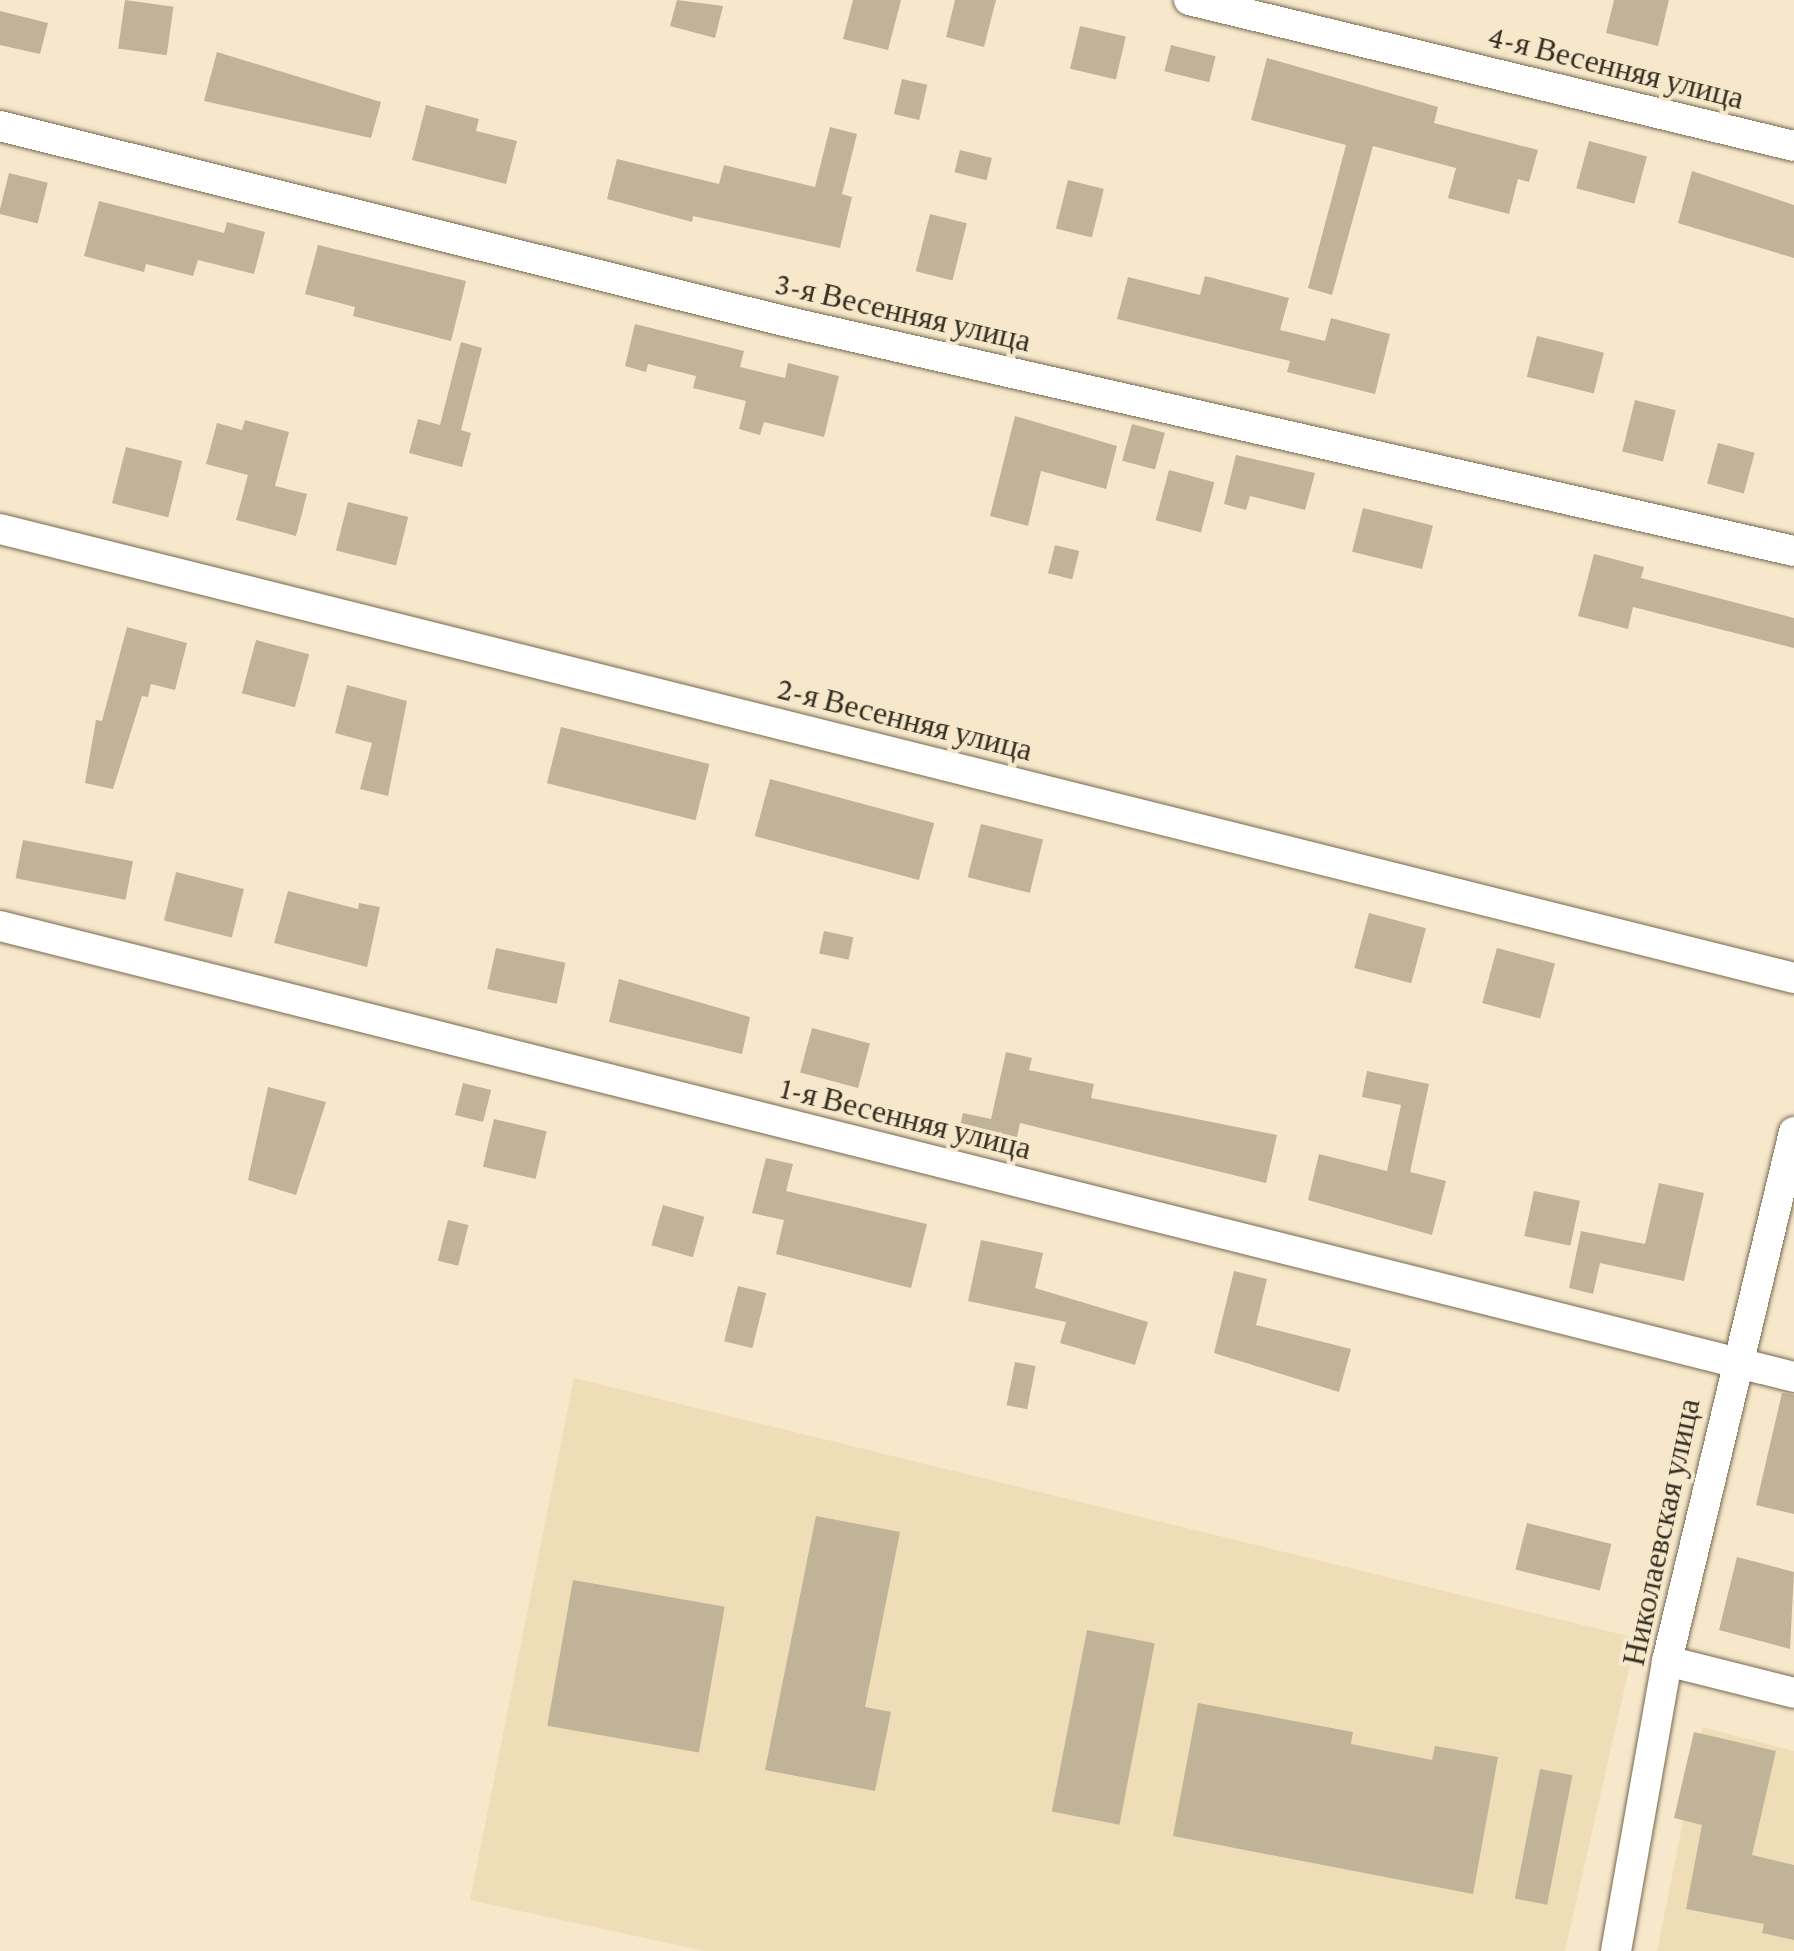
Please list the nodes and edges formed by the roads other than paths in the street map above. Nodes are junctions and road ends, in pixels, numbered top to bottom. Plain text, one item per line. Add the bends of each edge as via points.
1 (1189, 0) edge
2 (0, 126) edge
3 (1794, 146) edge
4 (0, 529) edge
5 (1794, 551) edge
6 (0, 926) edge
7 (1794, 978) edge
8 (1794, 1132) edge
9 (1734, 1363) junction
10 (1794, 1377) edge
11 (1668, 1661) junction
12 (1794, 1693) edge
13 (1616, 1951) edge

1 - 3 street, 4-я Весенняя улица
2 - 5 street, 3-я Весенняя улица via 784,320
4 - 7 street, 2-я Весенняя улица
6 - 9 street, 1-я Весенняя улица
8 - 9 street, Николаевская улица
9 - 10 street, 1-я Весенняя улица
9 - 11 street, Николаевская улица
11 - 12 street
11 - 13 street, Николаевская улица

